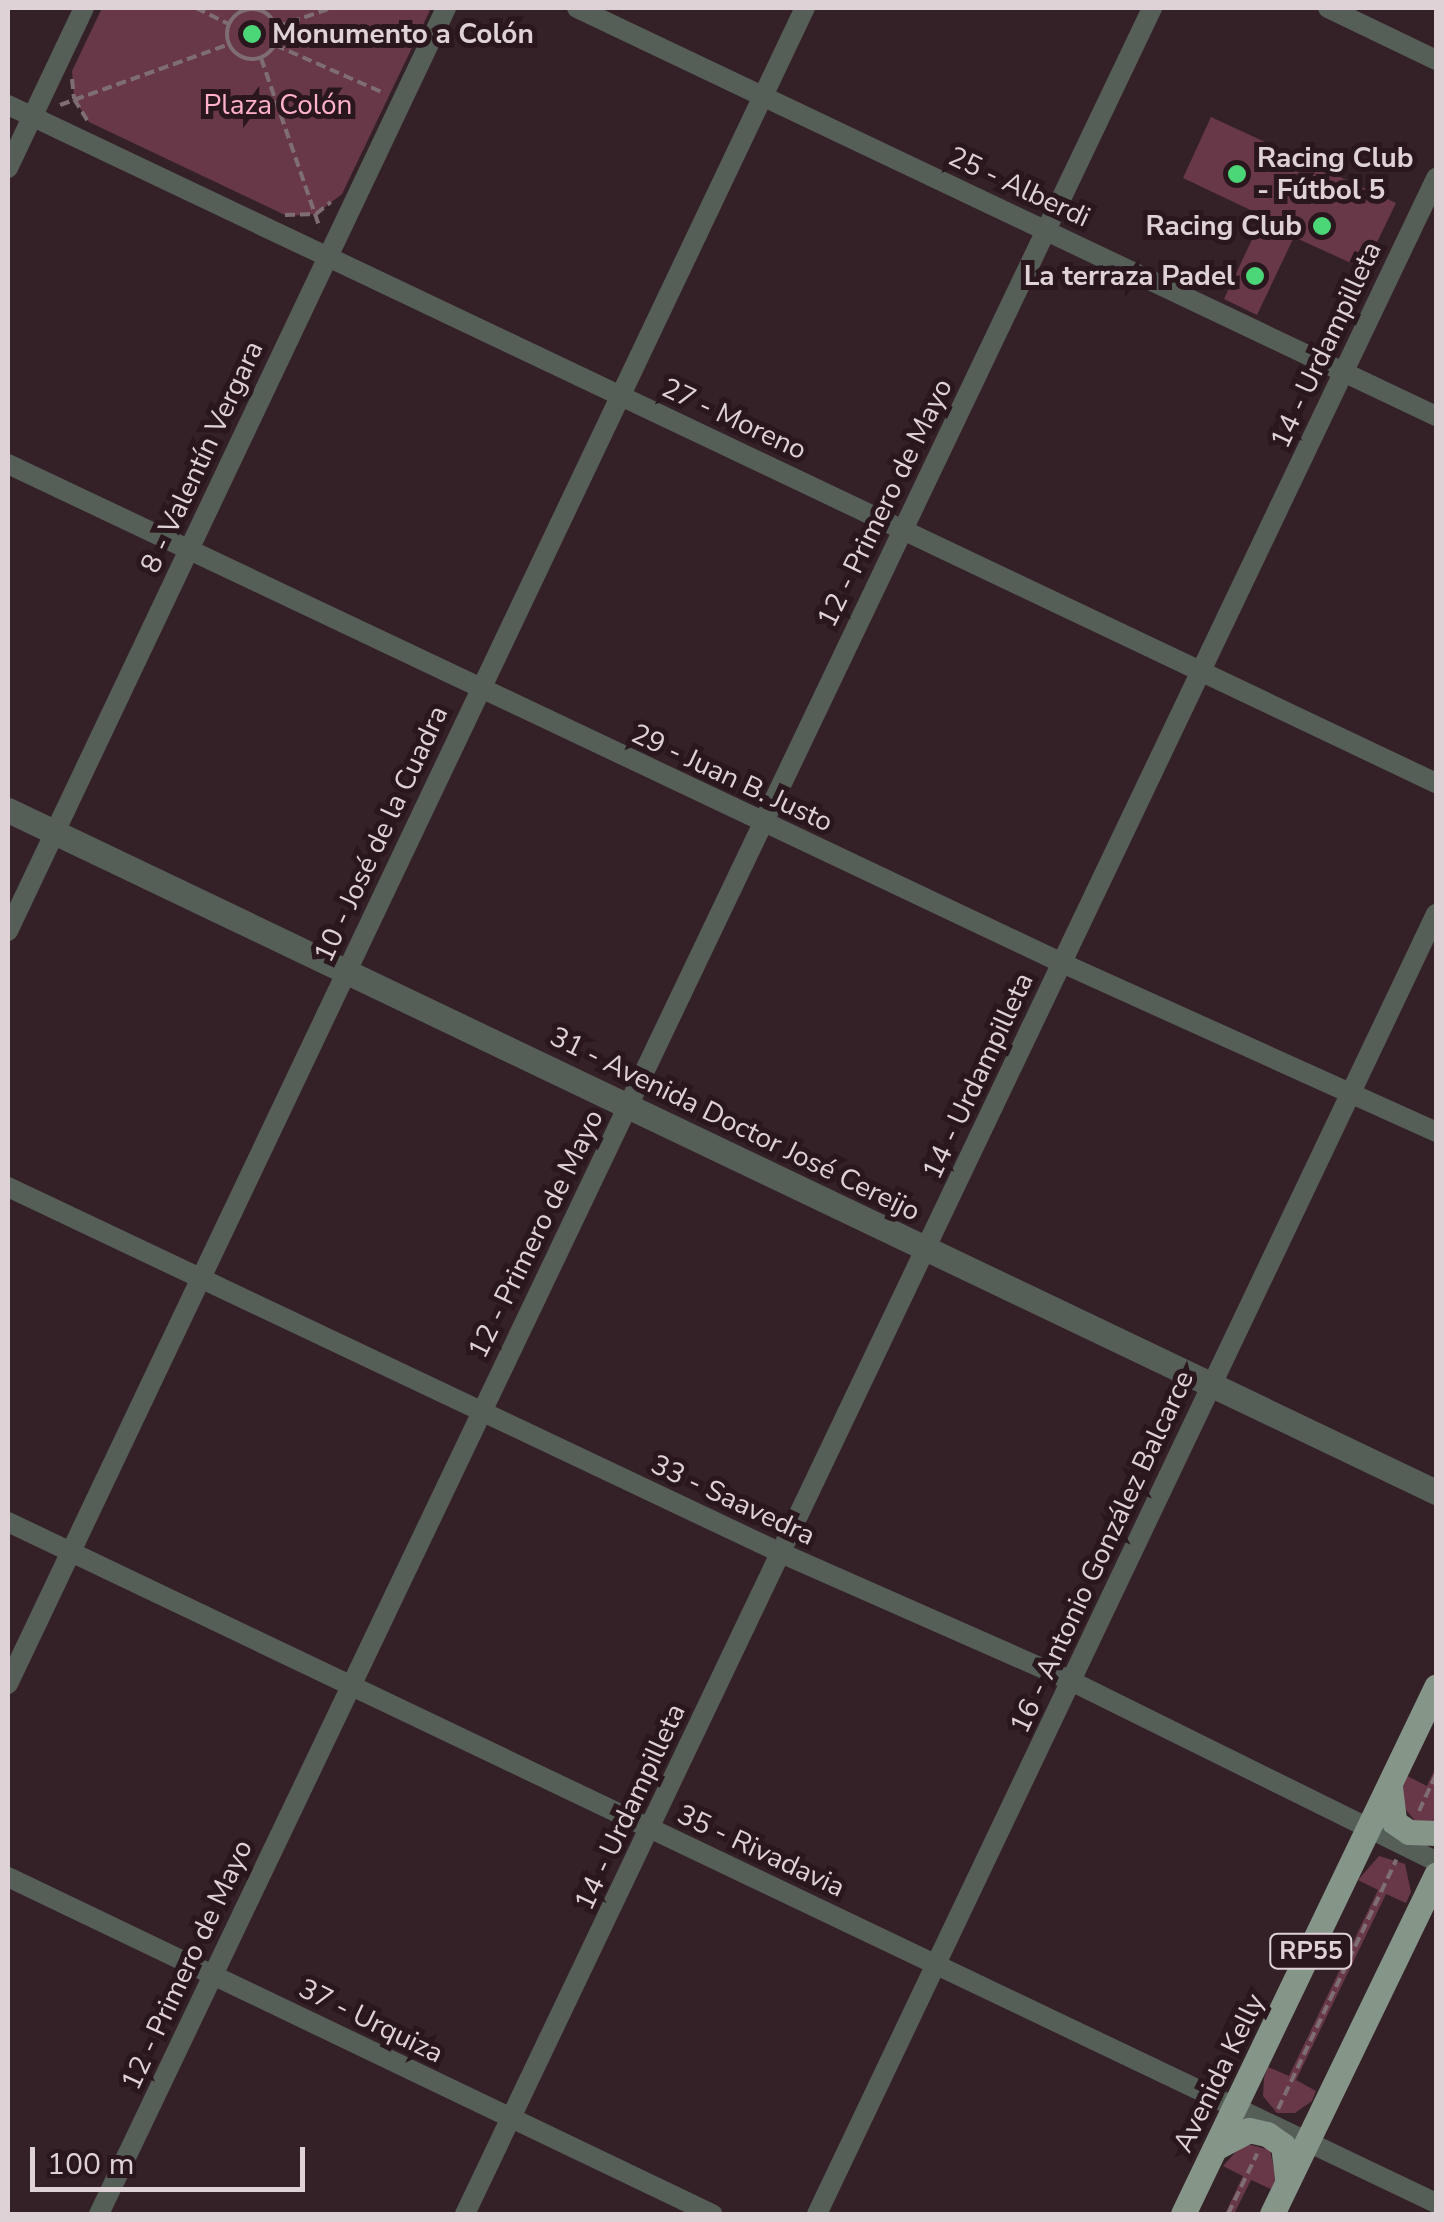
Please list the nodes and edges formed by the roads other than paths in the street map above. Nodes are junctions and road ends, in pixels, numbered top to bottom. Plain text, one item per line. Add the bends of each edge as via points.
1 (84, 8) edge
2 (446, 8) edge
3 (577, 8) edge
4 (805, 8) edge
5 (1152, 8) edge
6 (1328, 8) edge
7 (1436, 60) edge
8 (763, 96) junction
9 (8, 104) edge
10 (32, 116) junction
11 (8, 168) edge
12 (1436, 178) edge
13 (1046, 230) junction
14 (328, 257) junction
15 (1344, 372) junction
16 (620, 396) junction
17 (1436, 416) edge
18 (8, 464) edge
19 (903, 530) junction
20 (188, 550) junction
21 (1201, 672) junction
22 (481, 689) junction
23 (1436, 783) edge
24 (8, 810) edge
25 (763, 823) junction
26 (54, 832) junction
27 (1436, 914) edge
28 (8, 931) edge
29 (1062, 964) junction
30 (346, 972) junction
31 (1352, 1091) junction
32 (628, 1106) junction
33 (1436, 1132) edge
34 (8, 1188) edge
35 (926, 1249) junction
36 (200, 1279) junction
37 (1212, 1386) junction
38 (482, 1413) junction
39 (1436, 1492) edge
40 (8, 1522) edge
41 (70, 1552) junction
42 (781, 1553) junction
43 (1071, 1681) junction
44 (8, 1684) edge
45 (351, 1686) junction
46 (1436, 1687) edge
47 (1391, 1782) junction
48 (650, 1828) junction
49 (1370, 1828) junction
50 (1436, 1833) edge
51 (1406, 1838) junction
52 (1436, 1861) edge
53 (1436, 1875) edge
54 (8, 1877) edge
55 (936, 1964) junction
56 (213, 1976) junction
57 (1238, 2107) junction
58 (512, 2119) junction
59 (1269, 2129) junction
60 (1306, 2141) junction
61 (1214, 2150) junction
62 (1286, 2184) junction
63 (1436, 2203) edge
64 (100, 2214) edge
65 (466, 2214) edge
66 (712, 2214) edge
67 (817, 2214) edge
68 (1184, 2214) edge
69 (1272, 2214) edge

1 - 10 street
2 - 14 street, 8 - Valentín Vergara
3 - 8 street, 25 - Alberdi
4 - 8 street, 10 - José de la Cuadra
5 - 13 street, 12 - Primero de Mayo
6 - 7 street
8 - 13 street, 25 - Alberdi
8 - 16 street, 10 - José de la Cuadra
9 - 10 street, 27 - Moreno
10 - 11 street
10 - 14 street, 27 - Moreno
12 - 15 street, 14 - Urdampilleta
13 - 15 street, 25 - Alberdi
13 - 19 street, 12 - Primero de Mayo
14 - 16 street, 27 - Moreno
14 - 20 street, 8 - Valentín Vergara
15 - 17 street, 25 - Alberdi
15 - 21 street, 14 - Urdampilleta
16 - 19 street, 27 - Moreno
16 - 22 street, 10 - José de la Cuadra
18 - 20 street, 29 - Juan B. Justo
19 - 21 street, 27 - Moreno
19 - 25 street, 12 - Primero de Mayo
20 - 22 street, 29 - Juan B. Justo
20 - 26 street, 8 - Valentín Vergara
21 - 23 street, 27 - Moreno
21 - 29 street, 14 - Urdampilleta
22 - 25 street, 29 - Juan B. Justo
22 - 30 street, 10 - José de la Cuadra
24 - 26 street, 31 - Avenida Doctor José Cereijo
25 - 29 street, 29 - Juan B. Justo
25 - 32 street, 12 - Primero de Mayo
26 - 28 street, 8 - Valentín Vergara
26 - 30 street, 31 - Avenida Doctor José Cereijo
27 - 31 street, 16 - Antonio González Balcarce
29 - 31 street, 29 - Juan B. Justo
29 - 35 street, 14 - Urdampilleta
30 - 32 street, 31 - Avenida Doctor José Cereijo
30 - 36 street, 10 - José de la Cuadra
31 - 33 street, 29 - Juan B. Justo
31 - 37 street, 16 - Antonio González Balcarce
32 - 35 street, 31 - Avenida Doctor José Cereijo
32 - 38 street, 12 - Primero de Mayo
34 - 36 street, 33 - Saavedra
35 - 37 street, 31 - Avenida Doctor José Cereijo
35 - 42 street, 14 - Urdampilleta
36 - 38 street, 33 - Saavedra
36 - 41 street, 10 - José de la Cuadra
37 - 39 street, 31 - Avenida Doctor José Cereijo
37 - 43 street, 16 - Antonio González Balcarce
38 - 42 street, 33 - Saavedra
38 - 45 street, 12 - Primero de Mayo
40 - 41 street, 35 - Rivadavia
41 - 44 street, 10 - José de la Cuadra
41 - 45 street, 35 - Rivadavia
42 - 43 street, 33 - Saavedra
42 - 48 street, 14 - Urdampilleta
43 - 49 street, 33 - Saavedra
43 - 55 street, 16 - Antonio González Balcarce
45 - 48 street, 35 - Rivadavia
45 - 56 street, 12 - Primero de Mayo
46 - 47 main road, Avenida Kelly / RP55
47 - 49 main road, Avenida Kelly / RP55
47 - 51 main road via 1394,1822
48 - 55 street, 35 - Rivadavia
48 - 58 street, 14 - Urdampilleta
49 - 51 street, 33 - Saavedra
49 - 57 main road, Avenida Kelly / RP55
50 - 51 main road
51 - 52 street, 33 - Saavedra
53 - 60 main road, RP55
54 - 56 street, 37 - Urquiza
55 - 57 street, 35 - Rivadavia
55 - 67 street, 16 - Antonio González Balcarce
56 - 58 street, 37 - Urquiza
56 - 64 street, 12 - Primero de Mayo
57 - 59 street, 35 - Rivadavia
57 - 61 main road, Avenida Kelly / RP55
58 - 65 street, 14 - Urdampilleta
58 - 66 street, 37 - Urquiza
59 - 60 street, 35 - Rivadavia
59 - 61 main road via 1249,2130
59 - 62 main road via 1283,2145
60 - 62 main road, RP55
60 - 63 street, 35 - Rivadavia
61 - 68 main road, Avenida Kelly / RP55
62 - 69 main road, RP55

